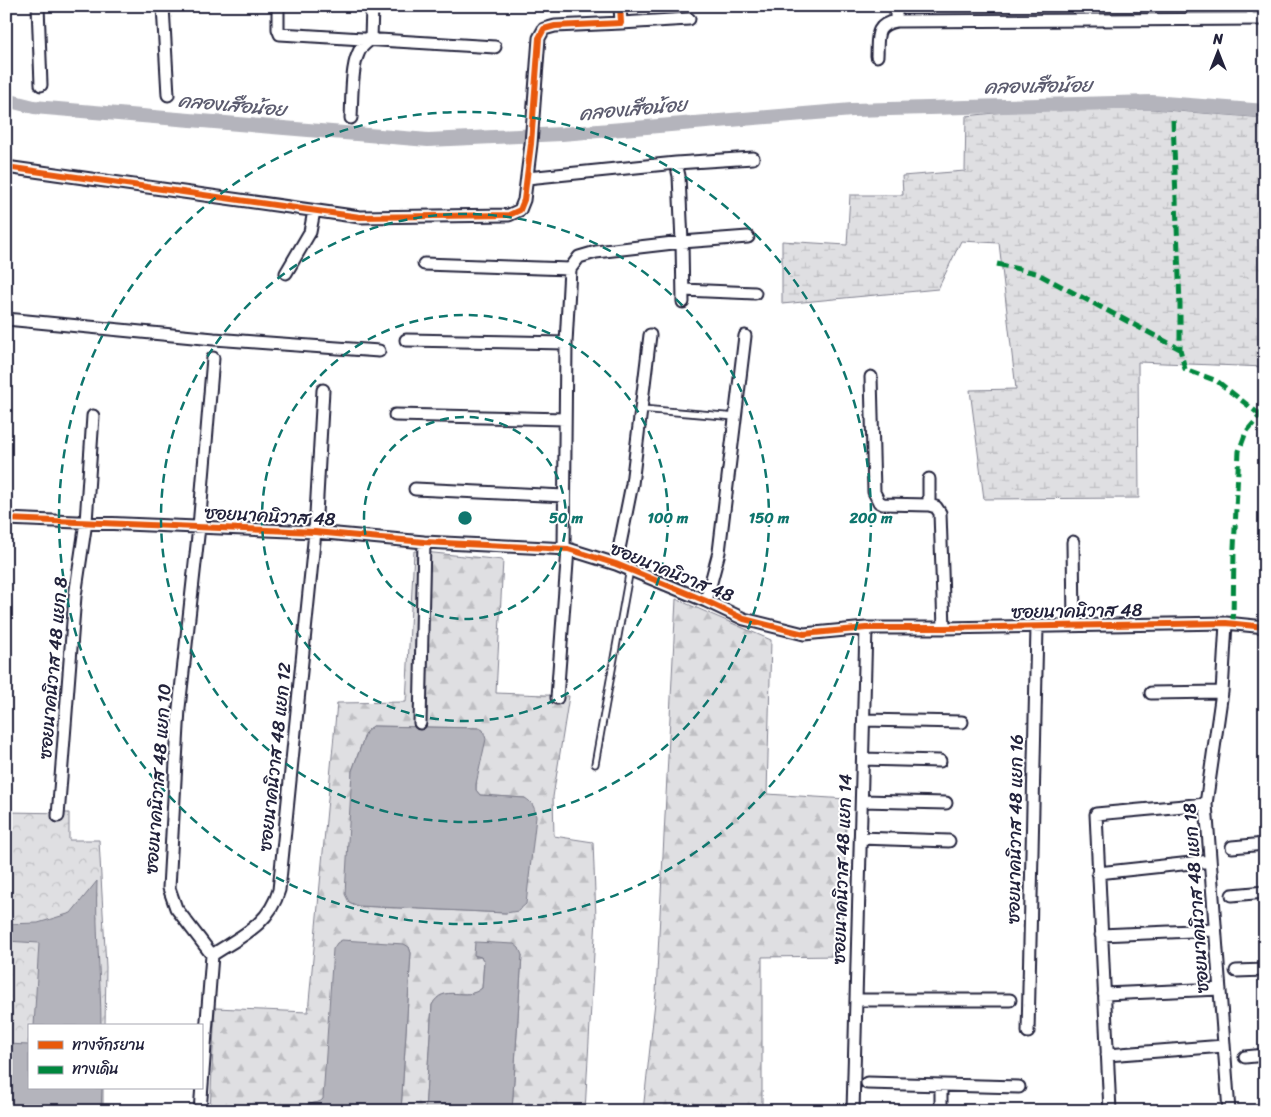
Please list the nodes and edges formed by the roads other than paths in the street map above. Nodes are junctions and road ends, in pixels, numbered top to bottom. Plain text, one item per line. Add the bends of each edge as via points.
1 (38, 6) edge
2 (163, 6) edge
3 (278, 6) edge
4 (372, 6) edge
5 (620, 6) edge
6 (896, 6) edge
7 (1250, 6) edge
8 (689, 19) dead end
9 (1250, 19) junction
10 (1265, 19) edge
11 (896, 20) junction
12 (621, 23) junction
13 (371, 39) junction
14 (495, 47) dead end
15 (876, 56) dead end
16 (41, 85) dead end
17 (168, 95) dead end
18 (351, 118) dead end
19 (753, 158) dead end
20 (676, 163) junction
21 (6, 167) edge
22 (527, 178) junction
23 (314, 210) junction
24 (748, 237) dead end
25 (682, 242) junction
26 (424, 264) dead end
27 (570, 269) junction
28 (286, 273) dead end
29 (755, 292) dead end
30 (6, 319) edge
31 (650, 335) dead end
32 (745, 336) dead end
33 (406, 340) dead end
34 (566, 343) junction
35 (379, 351) dead end
36 (213, 358) dead end
37 (871, 377) dead end
38 (323, 390) dead end
39 (641, 409) junction
40 (395, 415) dead end
41 (93, 416) dead end
42 (736, 417) junction
43 (565, 419) junction
44 (928, 479) dead end
45 (415, 489) dead end
46 (564, 496) junction
47 (928, 504) junction
48 (6, 519) edge
49 (86, 522) junction
50 (199, 527) junction
51 (315, 532) junction
52 (424, 542) junction
53 (1073, 542) dead end
54 (566, 549) junction
55 (616, 564) junction
56 (630, 569) junction
57 (706, 601) junction
58 (1226, 623) junction
59 (1074, 626) junction
60 (1037, 627) junction
61 (1265, 627) edge
62 (866, 628) junction
63 (944, 628) junction
64 (1222, 692) junction
65 (1151, 693) dead end
66 (557, 698) dead end
67 (864, 720) junction
68 (962, 722) dead end
69 (420, 723) dead end
70 (863, 759) junction
71 (940, 761) dead end
72 (594, 764) dead end
73 (862, 800) junction
74 (946, 803) dead end
75 (1206, 804) junction
76 (58, 816) dead end
77 (860, 838) junction
78 (949, 841) dead end
79 (1265, 844) edge
80 (1232, 846) dead end
81 (1210, 861) junction
82 (1098, 873) junction
83 (1265, 892) edge
84 (1232, 895) dead end
85 (1215, 930) junction
86 (1102, 936) junction
87 (212, 955) junction
88 (1265, 970) edge
89 (1236, 971) dead end
90 (1220, 989) junction
91 (1104, 994) junction
92 (856, 1000) junction
93 (1010, 1000) dead end
94 (1028, 1032) dead end
95 (1224, 1046) junction
96 (1107, 1055) junction
97 (1265, 1055) edge
98 (1245, 1057) dead end
99 (867, 1083) dead end
100 (202, 1085) edge
101 (941, 1085) junction
102 (1018, 1087) dead end
103 (202, 1090) edge
104 (200, 1111) edge
105 (853, 1111) edge
106 (941, 1111) edge
107 (1110, 1111) edge
108 (1229, 1111) edge

1 - 16 street
2 - 17 street
3 - 13 street via 280,34
4 - 13 street
5 - 12 street
6 - 11 street
7 - 9 lane
8 - 12 street
9 - 10 street
9 - 11 street
11 - 15 street via 885,23 878,31
12 - 22 street via 544,29 539,38
13 - 14 street
13 - 18 street via 358,53
19 - 20 street
20 - 22 street
20 - 25 street
21 - 23 street
22 - 23 street via 520,210 509,215 360,217
23 - 28 street via 310,232
24 - 25 street
25 - 27 street via 596,252 579,257
25 - 29 street via 683,296
26 - 27 street
27 - 34 street
30 - 35 street
31 - 39 street
32 - 42 street
33 - 34 street
34 - 43 street
36 - 50 street, ซอยนาคนิวาส 48 แยก 10
37 - 47 street via 876,498 883,504
38 - 51 street, ซอยนาคนิวาส 48 แยก 12
39 - 42 lane
39 - 55 street via 632,484
40 - 43 street
41 - 49 street, ซอยนาคนิวาส 48 แยก 8
42 - 57 street via 719,552
43 - 46 street
44 - 47 street
45 - 46 street
46 - 54 street
47 - 63 street via 940,513
48 - 49 street, ซอยนาคนิวาส 48
49 - 50 street, ซอยนาคนิวาส 48
49 - 76 street, ซอยนาคนิวาส 48 แยก 8 via 76,596
50 - 51 street, ซอยนาคนิวาส 48
50 - 87 street, ซอยนาคนิวาส 48 แยก 10 via 179,708 169,888 176,908
51 - 52 street, ซอยนาคนิวาส 48
51 - 87 street, ซอยนาคนิวาส 48 แยก 12 via 279,890 264,919
52 - 54 street, ซอยนาคนิวาส 48
52 - 69 street
53 - 59 street
54 - 55 street, ซอยนาคนิวาส 48
54 - 66 street
55 - 56 street, ซอยนาคนิวาส 48
56 - 57 street, ซอยนาคนิวาส 48
56 - 72 lane
57 - 62 street, ซอยนาคนิวาส 48 via 744,619 804,634
58 - 59 street, ซอยนาคนิวาส 48
58 - 61 street, ซอยนาคนิวาส 48
58 - 64 street, ซอยนาคนิวาส 48 แยก 18
59 - 60 street, ซอยนาคนิวาส 48
60 - 63 street, ซอยนาคนิวาส 48
60 - 94 street, ซอยนาคนิวาส 48 แยก 16
62 - 63 street, ซอยนาคนิวาส 48
62 - 67 street, ซอยนาคนิวาส 48 แยก 14
64 - 65 street
64 - 75 street, ซอยนาคนิวาส 48 แยก 18
67 - 68 street
67 - 70 street, ซอยนาคนิวาส 48 แยก 14
70 - 71 street
70 - 73 street, ซอยนาคนิวาส 48 แยก 14
73 - 74 street
73 - 77 street, ซอยนาคนิวาส 48 แยก 14
75 - 81 street, ซอยนาคนิวาส 48 แยก 18
75 - 82 street via 1096,814
77 - 78 street
77 - 92 street, ซอยนาคนิวาส 48 แยก 14
79 - 80 street
81 - 82 street
81 - 85 street, ซอยนาคนิวาส 48 แยก 18
82 - 86 street
83 - 84 street
85 - 86 street
85 - 90 street, ซอยนาคนิวาส 48 แยก 18
86 - 91 street
87 - 100 street
88 - 89 street
90 - 91 street
90 - 95 street, ซอยนาคนิวาส 48 แยก 18
91 - 96 street
92 - 93 street
92 - 105 street, ซอยนาคนิวาส 48 แยก 14
95 - 96 street
95 - 108 street, ซอยนาคนิวาส 48 แยก 18
96 - 107 street
97 - 98 street
99 - 101 street
101 - 102 street
101 - 106 street
103 - 104 street

